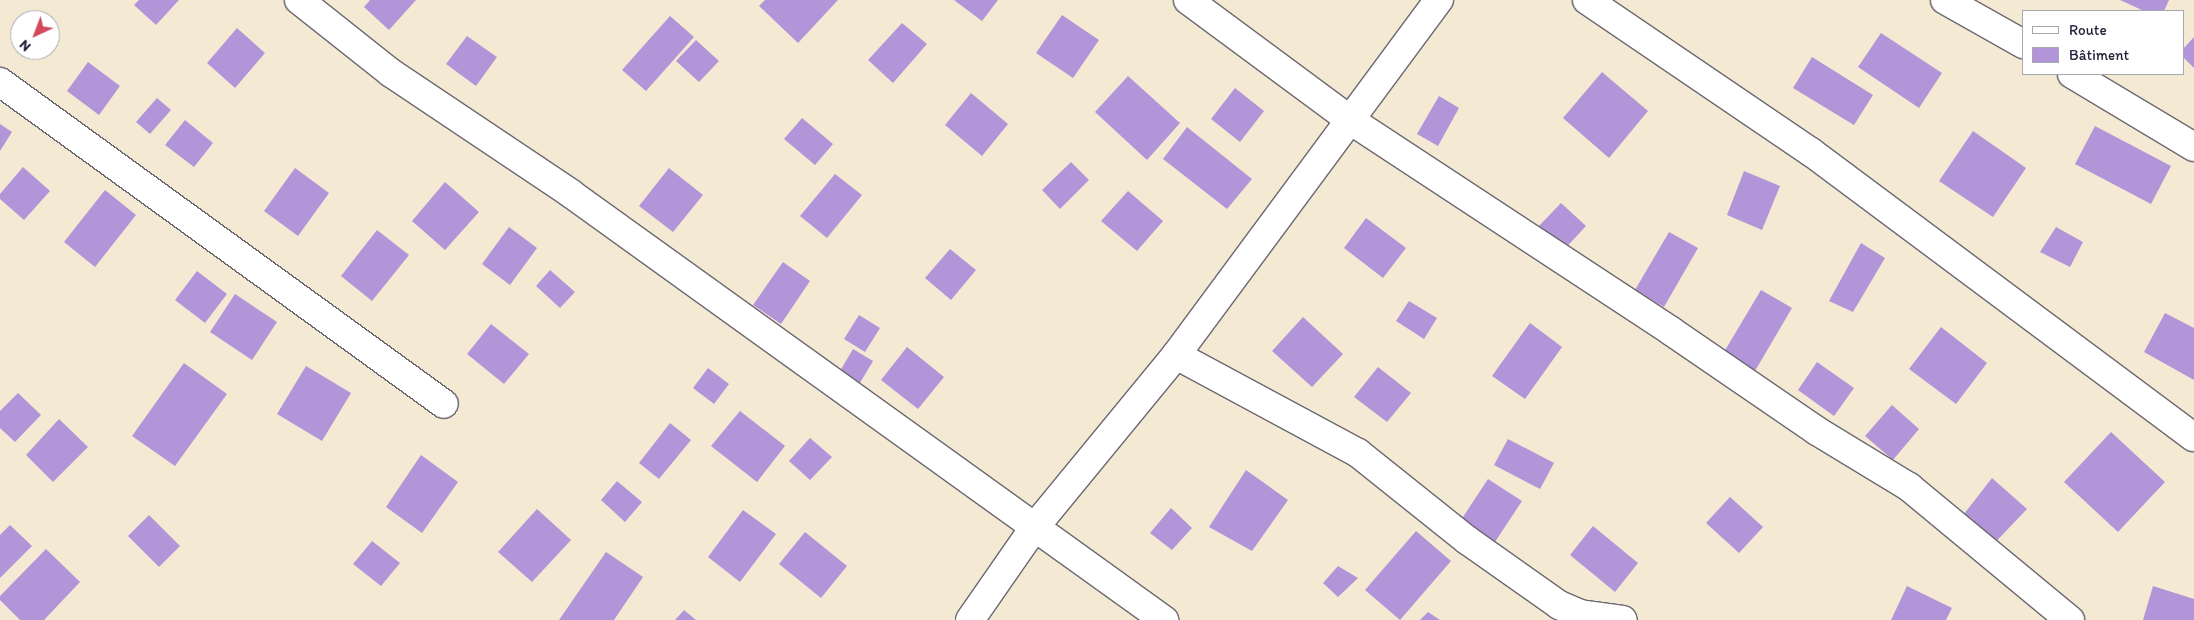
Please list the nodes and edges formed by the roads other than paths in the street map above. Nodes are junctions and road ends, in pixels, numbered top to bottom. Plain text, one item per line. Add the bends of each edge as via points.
1 (299, 0) edge
2 (1188, 0) edge
3 (1439, 0) edge
4 (1587, 0) edge
5 (1945, 0) edge
6 (2022, 43) edge
7 (2074, 75) edge
8 (0, 82) edge
9 (1350, 120) junction
10 (2194, 147) edge
11 (1176, 355) junction
12 (444, 404) dead end
13 (2194, 437) edge
14 (1034, 528) junction
15 (970, 620) edge
16 (1164, 620) edge
17 (1622, 620) edge
18 (2070, 620) edge

1 - 14 street via 392,73 570,193
2 - 9 street
3 - 9 street
4 - 13 street via 1811,152
5 - 6 street
7 - 10 street
8 - 12 street
9 - 11 street
9 - 18 street via 1671,330 1817,431 1908,487
11 - 14 street
11 - 17 street via 1358,453 1467,540 1559,605 1580,614
14 - 15 street
14 - 16 street

